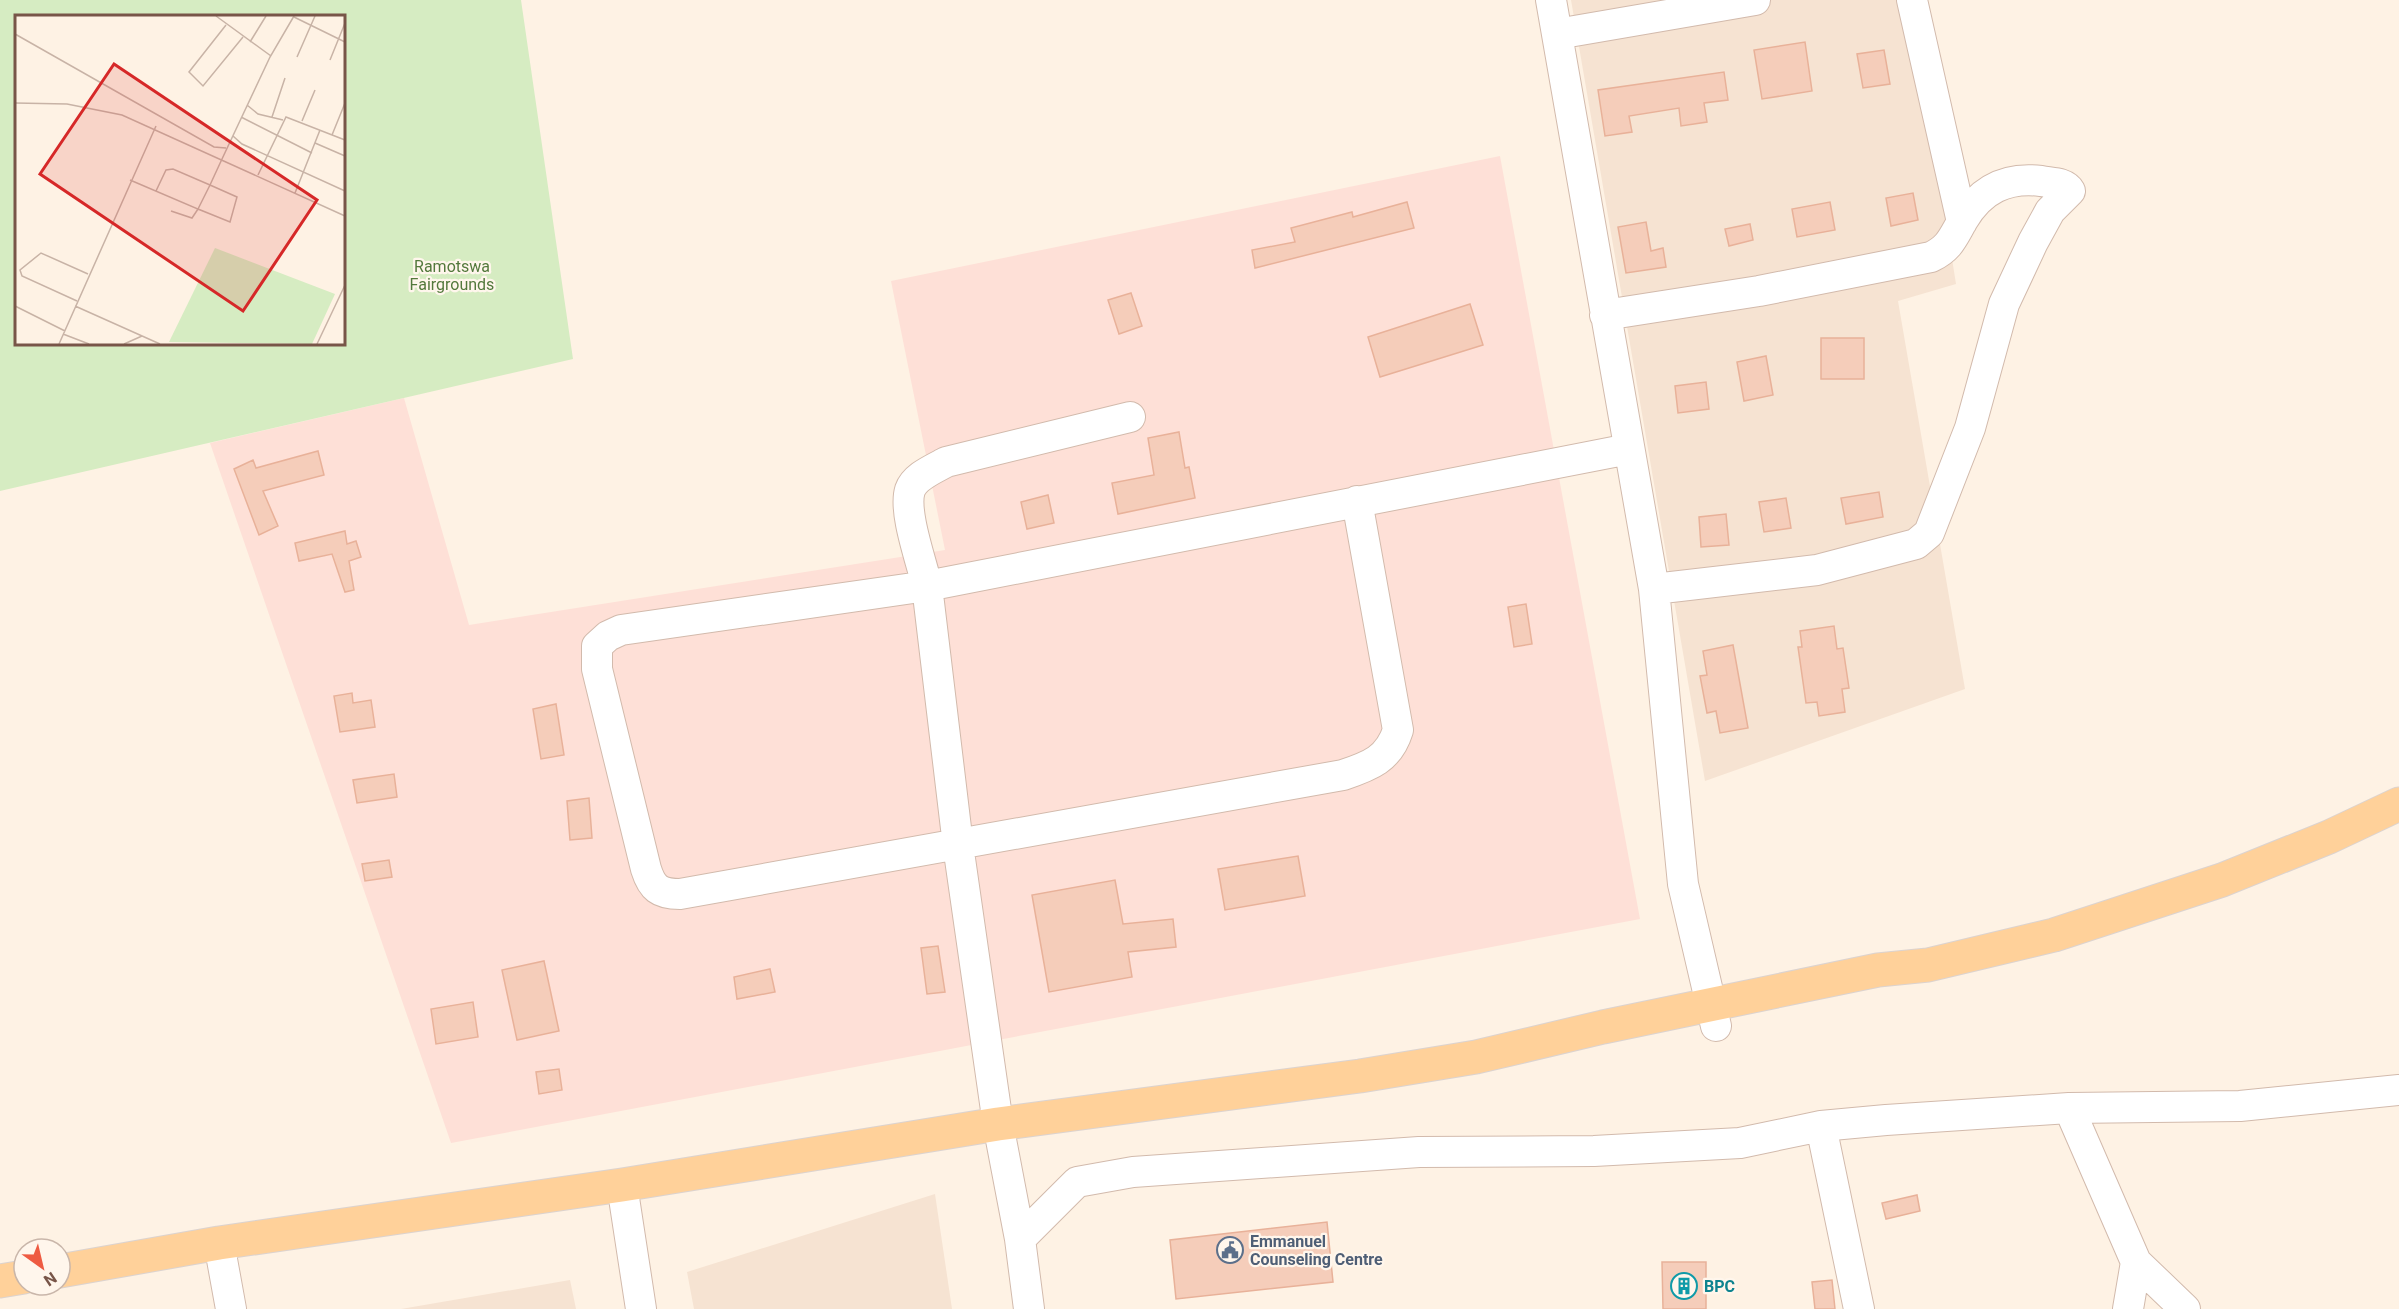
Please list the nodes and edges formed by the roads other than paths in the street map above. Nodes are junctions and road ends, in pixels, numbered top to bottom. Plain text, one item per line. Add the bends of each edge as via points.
1 (1551, 0) edge
2 (1755, 0) edge
3 (1912, 0) edge
4 (1557, 34) junction
5 (1962, 222) junction
6 (1605, 315) junction
7 (1130, 417) dead end
8 (1629, 449) junction
9 (1357, 501) junction
10 (927, 586) junction
11 (1654, 589) junction
12 (2399, 804) edge
13 (958, 845) junction
14 (1713, 1016) junction
15 (2399, 1090) edge
16 (2068, 1108) junction
17 (998, 1124) junction
18 (1821, 1126) junction
19 (622, 1185) junction
20 (1020, 1239) junction
21 (219, 1243) junction
22 (2136, 1262) junction
23 (72, 1269) edge
24 (231, 1309) edge
25 (641, 1309) edge
26 (1029, 1309) edge
27 (1858, 1309) edge
28 (2128, 1309) edge
29 (2185, 1309) edge

1 - 4 street
2 - 4 street
3 - 5 street
4 - 6 street
5 - 6 street via 1952,243 1931,257 1759,291
5 - 11 street via 1984,194 1998,185 2022,179 2063,184 2070,192 2050,212 2004,304 1970,428 1929,533 1916,544 1817,570
6 - 8 street
7 - 10 street via 946,462 922,476 910,489 909,508
8 - 9 street
8 - 11 street
9 - 10 street
9 - 13 street via 1398,730 1394,744 1382,758 1369,767 1343,775
10 - 13 street
10 - 13 street via 621,630 597,646 595,655 646,869 650,883 658,891 680,894
11 - 14 street via 1683,884
12 - 14 main road via 2222,880 2054,935 1928,965 1882,985
13 - 17 street
14 - 17 main road via 1606,1047 1544,1056 1476,1057
15 - 16 street via 2240,1106
16 - 18 street
16 - 22 street
17 - 19 main road
17 - 20 street
18 - 20 street via 1740,1143 1594,1151 1419,1152 1133,1172 1077,1182
18 - 27 street
19 - 21 main road
19 - 25 street
20 - 26 street
21 - 23 main road
21 - 24 street
22 - 28 street
22 - 29 street

